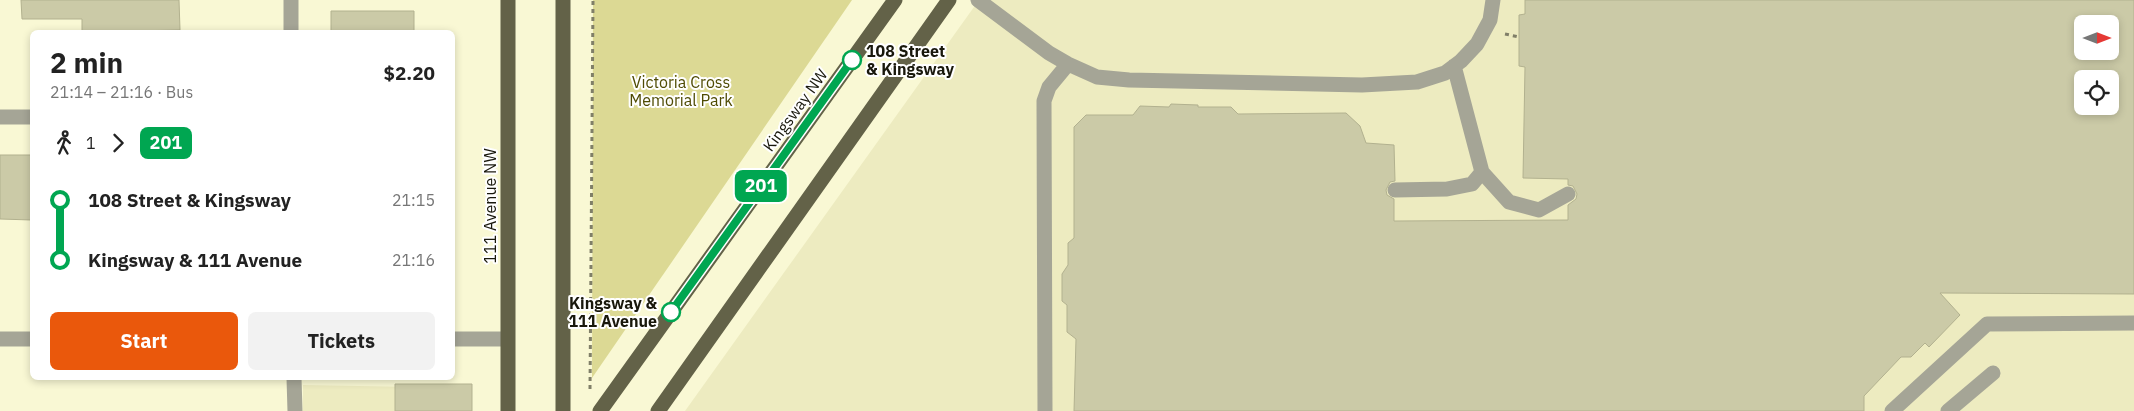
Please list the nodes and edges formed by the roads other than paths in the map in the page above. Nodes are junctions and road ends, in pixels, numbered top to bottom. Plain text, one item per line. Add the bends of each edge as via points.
1 (291, 0) edge
2 (508, 0) edge
3 (562, 0) edge
4 (895, 0) edge
5 (949, 0) edge
6 (978, 0) edge
7 (1493, 0) edge
8 (291, 30) edge
9 (1068, 64) junction
10 (1454, 66) junction
11 (0, 117) edge
12 (30, 117) edge
13 (1482, 172) junction
14 (1395, 190) dead end
15 (1568, 194) dead end
16 (2134, 322) edge
17 (0, 339) edge
18 (30, 339) edge
19 (455, 339) edge
20 (507, 339) junction
21 (1993, 373) dead end
22 (294, 380) edge
23 (295, 411) edge
24 (508, 411) edge
25 (562, 411) edge
26 (600, 411) edge
27 (659, 411) edge
28 (1044, 411) edge
29 (1892, 411) edge
30 (1948, 411) edge

1 - 8 street
2 - 20 main road, 111 Avenue NW
3 - 25 main road
4 - 26 main road, Kingsway NW
5 - 27 main road
6 - 9 street
7 - 10 street via 1490,20 1477,44
9 - 10 street via 1097,77 1129,80 1362,85 1416,82 1445,73
9 - 28 street via 1049,86 1044,101
10 - 13 street
11 - 12 street
13 - 14 street via 1472,184 1446,189
13 - 15 street via 1510,202 1539,210
16 - 29 street via 1987,324
17 - 18 street
19 - 20 street
20 - 24 main road, 111 Avenue NW
21 - 30 street
22 - 23 street

